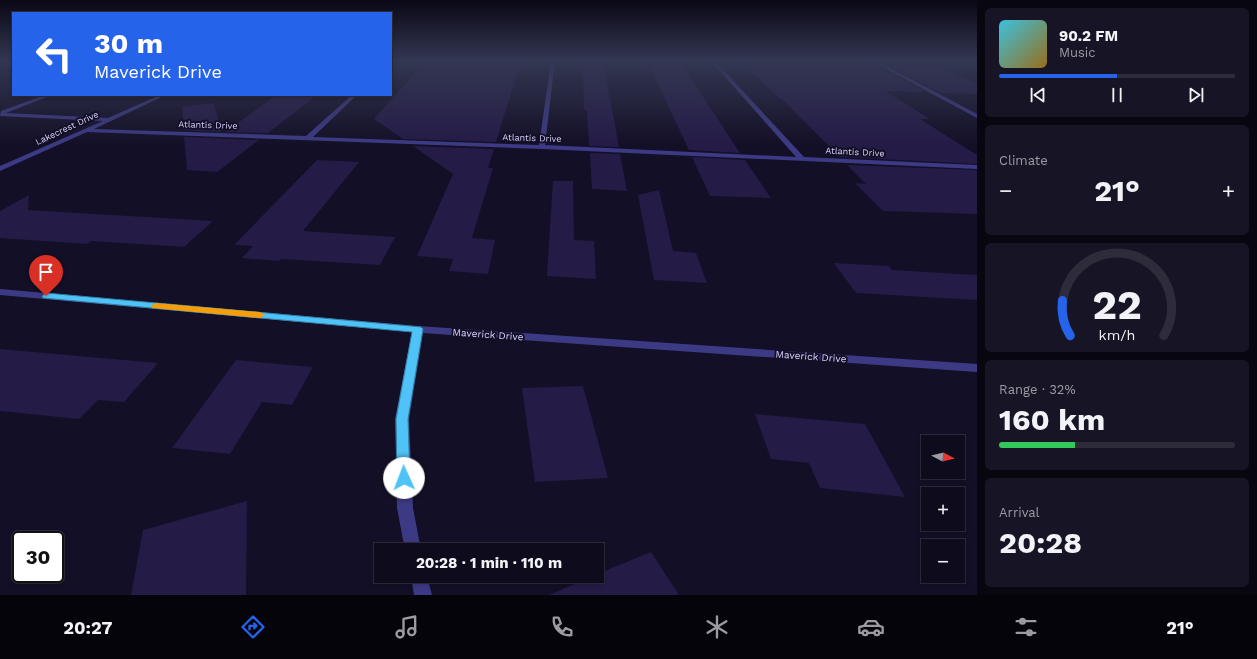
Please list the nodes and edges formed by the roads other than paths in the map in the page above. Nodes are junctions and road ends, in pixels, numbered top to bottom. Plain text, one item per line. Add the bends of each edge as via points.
1 (549, 89) edge
2 (739, 89) edge
3 (926, 89) edge
4 (47, 96) edge
5 (162, 96) edge
6 (353, 96) edge
7 (0, 114) edge
8 (977, 116) edge
9 (108, 119) junction
10 (85, 130) junction
11 (308, 138) junction
12 (542, 147) junction
13 (802, 159) junction
14 (977, 167) edge
15 (0, 169) edge
16 (0, 292) edge
17 (418, 329) junction
18 (977, 368) edge
19 (412, 543) edge
20 (420, 583) edge
21 (423, 595) edge

1 - 12 street
2 - 13 street
3 - 8 street
4 - 7 street
5 - 9 street, Lakecrest Drive
6 - 11 street
7 - 9 street
9 - 10 street, Lakecrest Drive
10 - 11 street, Atlantis Drive
10 - 15 street, Lakecrest Drive
11 - 12 street, Atlantis Drive
12 - 13 street, Atlantis Drive
13 - 14 street, Atlantis Drive
16 - 17 street, Maverick Drive
17 - 18 street, Maverick Drive
17 - 19 street via 402,419 405,508
20 - 21 street

